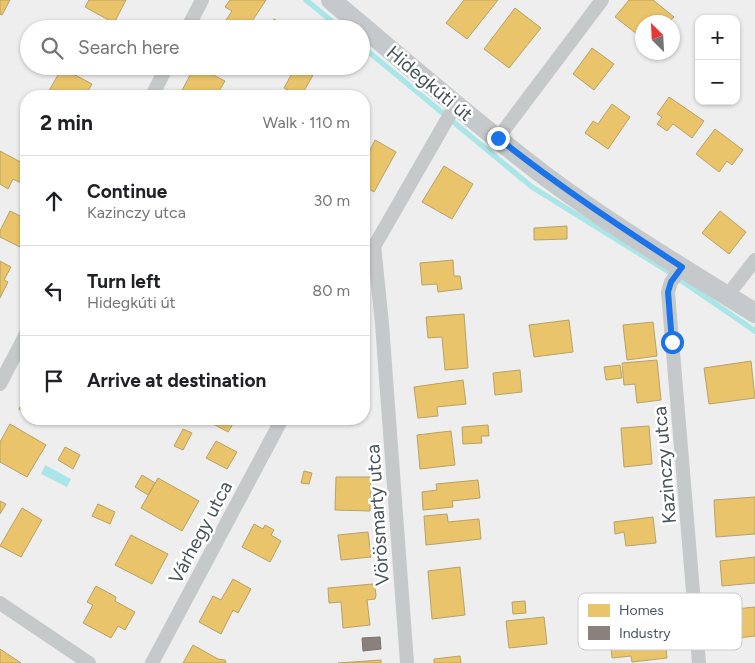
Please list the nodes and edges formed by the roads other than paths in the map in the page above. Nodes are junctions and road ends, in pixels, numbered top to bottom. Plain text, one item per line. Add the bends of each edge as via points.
1 (202, 0) edge
2 (330, 0) edge
3 (602, 0) edge
4 (192, 20) edge
5 (351, 20) edge
6 (370, 37) edge
7 (162, 75) edge
8 (155, 90) edge
9 (451, 113) junction
10 (498, 138) junction
11 (374, 245) junction
12 (370, 253) edge
13 (755, 260) edge
14 (678, 273) junction
15 (727, 296) junction
16 (755, 313) edge
17 (20, 346) edge
18 (0, 384) edge
19 (279, 425) edge
20 (693, 593) edge
21 (0, 603) edge
22 (698, 650) edge
23 (89, 663) edge
24 (152, 663) edge
25 (407, 663) edge
26 (699, 663) edge

1 - 4 street
2 - 5 main road, Hidegkúti út
3 - 10 street
6 - 9 main road, Hidegkúti út
7 - 8 street
9 - 10 main road, Hidegkúti út
9 - 11 street
10 - 14 main road, Hidegkúti út
11 - 12 street
11 - 25 street, Vörösmarty utca
13 - 15 street
14 - 15 main road, Hidegkúti út
14 - 20 street, Kazinczy utca via 668,292
15 - 16 main road, Hidegkúti út
17 - 18 street
19 - 24 street, Várhegy utca
21 - 23 street
22 - 26 street, Kazinczy utca

